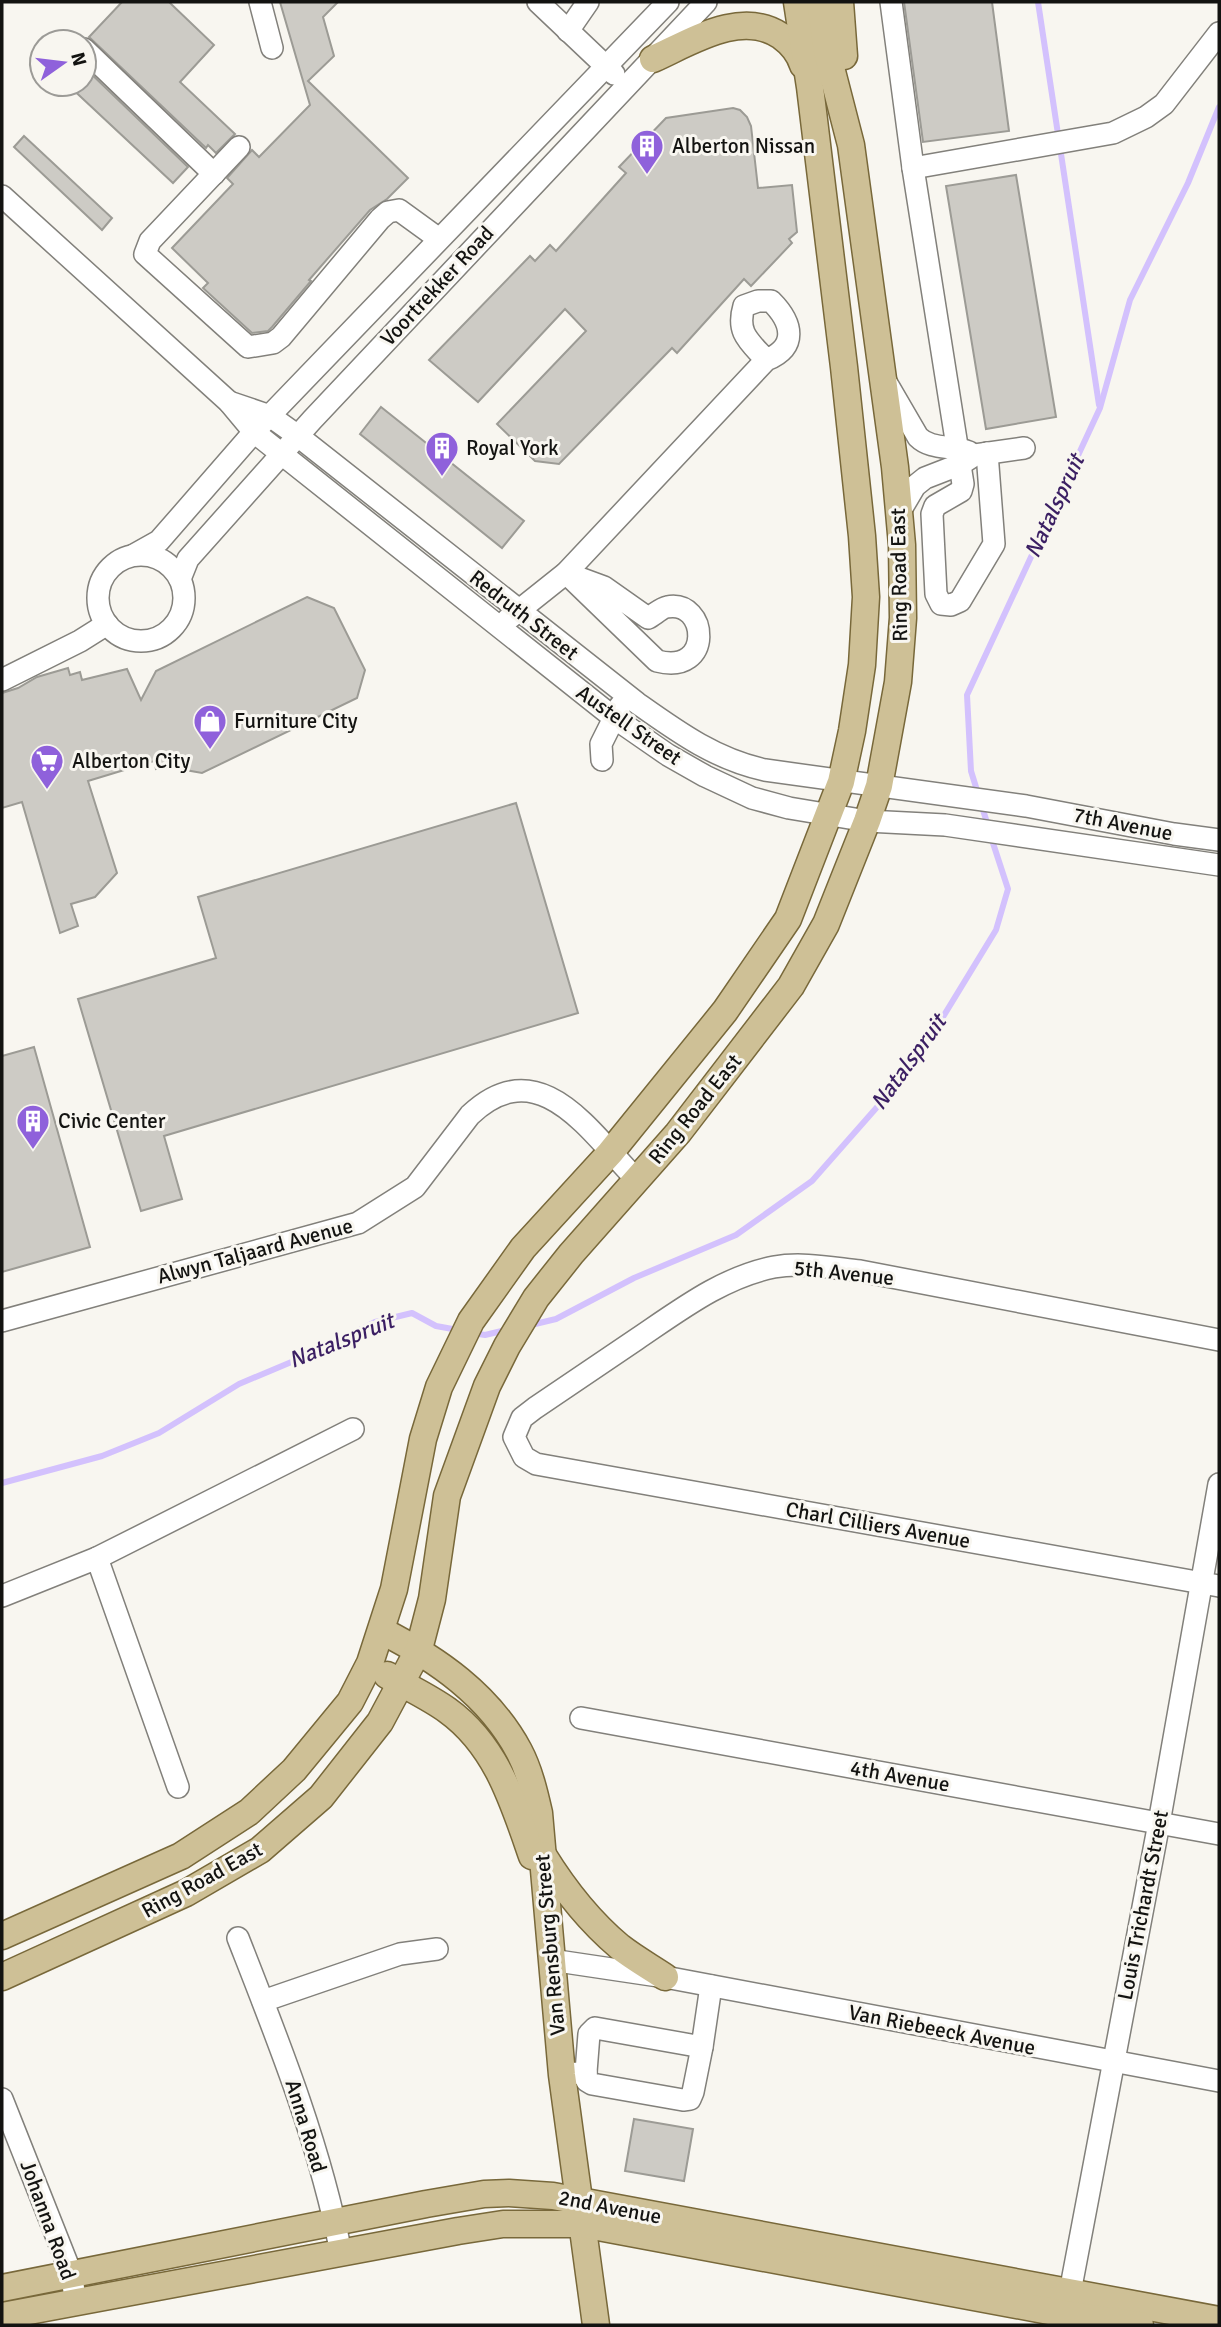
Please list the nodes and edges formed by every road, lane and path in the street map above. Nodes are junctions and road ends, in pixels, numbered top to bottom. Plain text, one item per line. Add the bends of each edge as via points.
1 (260, 2) edge
2 (538, 2) edge
3 (588, 2) edge
4 (668, 2) edge
5 (706, 2) edge
6 (797, 2) edge
7 (820, 2) edge
8 (840, 2) edge
9 (891, 2) edge
10 (568, 31) junction
11 (1219, 33) edge
12 (272, 48) dead end
13 (653, 59) junction
14 (98, 62) edge
15 (604, 66) junction
16 (627, 83) junction
17 (810, 87) junction
18 (851, 145) junction
19 (239, 147) dead end
20 (913, 167) junction
21 (214, 174) junction
22 (2, 196) edge
23 (434, 244) junction
24 (453, 269) junction
25 (766, 360) dead end
26 (882, 374) junction
27 (229, 402) junction
28 (270, 416) junction
29 (254, 432) junction
30 (298, 436) junction
31 (1024, 449) dead end
32 (282, 454) junction
33 (970, 455) junction
34 (899, 513) junction
35 (134, 555) junction
36 (566, 573) junction
37 (180, 579) junction
38 (517, 611) junction
39 (107, 624) junction
40 (501, 626) junction
41 (2, 680) edge
42 (627, 695) junction
43 (613, 717) junction
44 (602, 760) dead end
45 (841, 782) junction
46 (878, 786) junction
47 (946, 796) joint
48 (829, 816) junction
49 (867, 821) junction
50 (945, 825) joint
51 (1219, 839) edge
52 (1218, 865) edge
53 (610, 1153) junction
54 (637, 1180) junction
55 (2, 1321) edge
56 (1219, 1340) edge
57 (353, 1429) dead end
58 (537, 1464) joint
59 (1219, 1484) edge
60 (97, 1558) junction
61 (1210, 1584) edge
62 (2, 1596) edge
63 (382, 1631) junction
64 (419, 1649) junction
65 (370, 1663) junction
66 (401, 1683) junction
67 (581, 1718) dead end
68 (178, 1787) dead end
69 (1159, 1823) junction
70 (1219, 1834) edge
71 (541, 1851) junction
72 (544, 1890) junction
73 (2, 1936) edge
74 (238, 1938) dead end
75 (437, 1950) dead end
76 (551, 1960) junction
77 (665, 1977) junction
78 (2, 1978) edge
79 (711, 1986) junction
80 (263, 2001) junction
81 (702, 2047) junction
82 (1113, 2062) junction
83 (574, 2073) junction
84 (1219, 2081) edge
85 (2, 2099) edge
86 (581, 2213) junction
87 (335, 2223) junction
88 (341, 2253) junction
89 (71, 2273) junction
90 (2, 2288) edge
91 (76, 2303) junction
92 (1066, 2310) edge
93 (2, 2316) edge
94 (1219, 2319) edge
95 (596, 2325) edge
96 (1140, 2325) edge

1 - 12 street
2 - 10 street
3 - 10 street
4 - 15 street, Voortrekker Road
5 - 13 street, Voortrekker Road
6 - 17 main road, Ring Road East
7 - 18 main road, Ring Road East via 827,52
8 - 18 main road
9 - 20 street
10 - 15 street
11 - 20 street via 1164,104 1113,133
13 - 16 street, Voortrekker Road
13 - 17 main road via 724,29 743,25 771,29 801,57
14 - 21 street
15 - 16 street
15 - 23 street, Voortrekker Road
16 - 24 street, Voortrekker Road
17 - 45 main road, Ring Road East via 866,597 862,665
18 - 26 main road, Ring Road East
19 - 21 street
20 - 33 street
21 - 23 street via 150,240 145,254 248,347 281,337 388,212 398,210
22 - 27 street, Redruth Street
23 - 24 street
23 - 28 street, Voortrekker Road
24 - 30 street, Voortrekker Road
25 - 36 street
26 - 33 street via 924,443
26 - 34 main road, Ring Road East
27 - 28 street, Redruth Street
27 - 29 street, Redruth Street
28 - 29 street, Voortrekker Road
28 - 30 street, Redruth Street
29 - 32 street, Austell Street
29 - 35 street, Voortrekker Road via 159,541
30 - 32 street, Voortrekker Road
30 - 38 street, Redruth Street
31 - 33 street
32 - 37 street, Voortrekker Road via 188,559
32 - 40 street, Austell Street
33 - 33 street via 994,544 960,601 946,606 936,594 932,514 935,506 962,489
33 - 34 street via 915,486
34 - 46 main road, Ring Road East via 902,631 898,682
35 - 37 street via 152,556 169,564
35 - 39 street via 117,561 98,590 99,608
36 - 36 street via 657,661 680,663 699,645 697,621 687,611 665,607 648,618 604,587
36 - 38 street
37 - 39 street via 184,596 181,614 171,629 156,639 138,641 121,636
38 - 40 street
38 - 42 street, Redruth Street
39 - 41 street
40 - 43 street, Austell Street
42 - 43 street
42 - 45 street, Redruth Street via 678,733 725,759
43 - 44 street via 601,744
43 - 48 street, Austell Street via 668,755 732,790
45 - 46 street, Redruth Street
45 - 48 main road, Ring Road East
46 - 47 street, Redruth Street
46 - 49 main road, Ring Road East
47 - 51 street, 7th Avenue
48 - 49 street, Austell Street
48 - 53 main road, Ring Road East via 788,919 725,1011
49 - 50 street, Austell Street
49 - 54 main road, Ring Road East via 826,924 791,986
50 - 52 street, 7th Avenue
53 - 54 street, Alwyn Taljaard Avenue
53 - 55 street, Alwyn Taljaard Avenue via 584,1122 544,1093 504,1094 470,1115 415,1186 358,1223
53 - 63 main road, Ring Road East via 523,1248 471,1321 439,1387 423,1439
54 - 64 main road, Ring Road East via 536,1298 487,1386 447,1496 432,1599
56 - 58 street, 5th Avenue via 860,1271 777,1267 720,1286 529,1413 514,1437 524,1457
57 - 60 street
58 - 61 street, Charl Cilliers Avenue
59 - 61 street, Louis Trichardt Street
60 - 62 street
60 - 68 street
61 - 69 street, Louis Trichardt Street
63 - 64 main road, Van Rensburg Street
63 - 65 main road, Ring Road East
64 - 66 main road, Ring Road East
64 - 71 main road, Van Rensburg Street via 471,1689 520,1752 531,1780
65 - 66 main road
65 - 73 main road, Ring Road East via 350,1702 295,1770 249,1812 181,1856
66 - 72 main road via 471,1730 496,1763
66 - 78 main road, Ring Road East via 380,1722 321,1797 260,1850 186,1893
67 - 69 street, 4th Avenue
69 - 70 street, 4th Avenue
69 - 82 street, Louis Trichardt Street
71 - 72 main road, Van Rensburg Street
71 - 77 main road via 590,1918 620,1947
72 - 76 main road, Van Rensburg Street
74 - 80 street, Anna Road
75 - 80 street via 400,1954
76 - 77 street, Van Riebeeck Avenue
76 - 83 main road, Van Rensburg Street
77 - 79 street, Van Riebeeck Avenue
79 - 81 street
79 - 82 street, Van Riebeeck Avenue
80 - 87 street, Anna Road via 301,2106
81 - 83 street via 595,2028
81 - 83 street via 693,2092 683,2101 592,2084
82 - 84 street, Van Riebeeck Avenue
82 - 92 street, Louis Trichardt Street
83 - 86 main road, Van Rensburg Street
85 - 89 street, Johanna Road
86 - 87 main road, 2nd Avenue via 537,2195 484,2194
86 - 88 main road, 2nd Avenue
86 - 92 main road, 2nd Avenue
86 - 95 main road, Van Rensburg Street
87 - 88 street, Anna Road
87 - 89 main road, 2nd Avenue
88 - 91 main road, 2nd Avenue
89 - 90 main road, 2nd Avenue
89 - 91 street, Johanna Road
91 - 93 main road, 2nd Avenue
92 - 94 main road, 2nd Avenue
92 - 96 main road, 2nd Avenue

